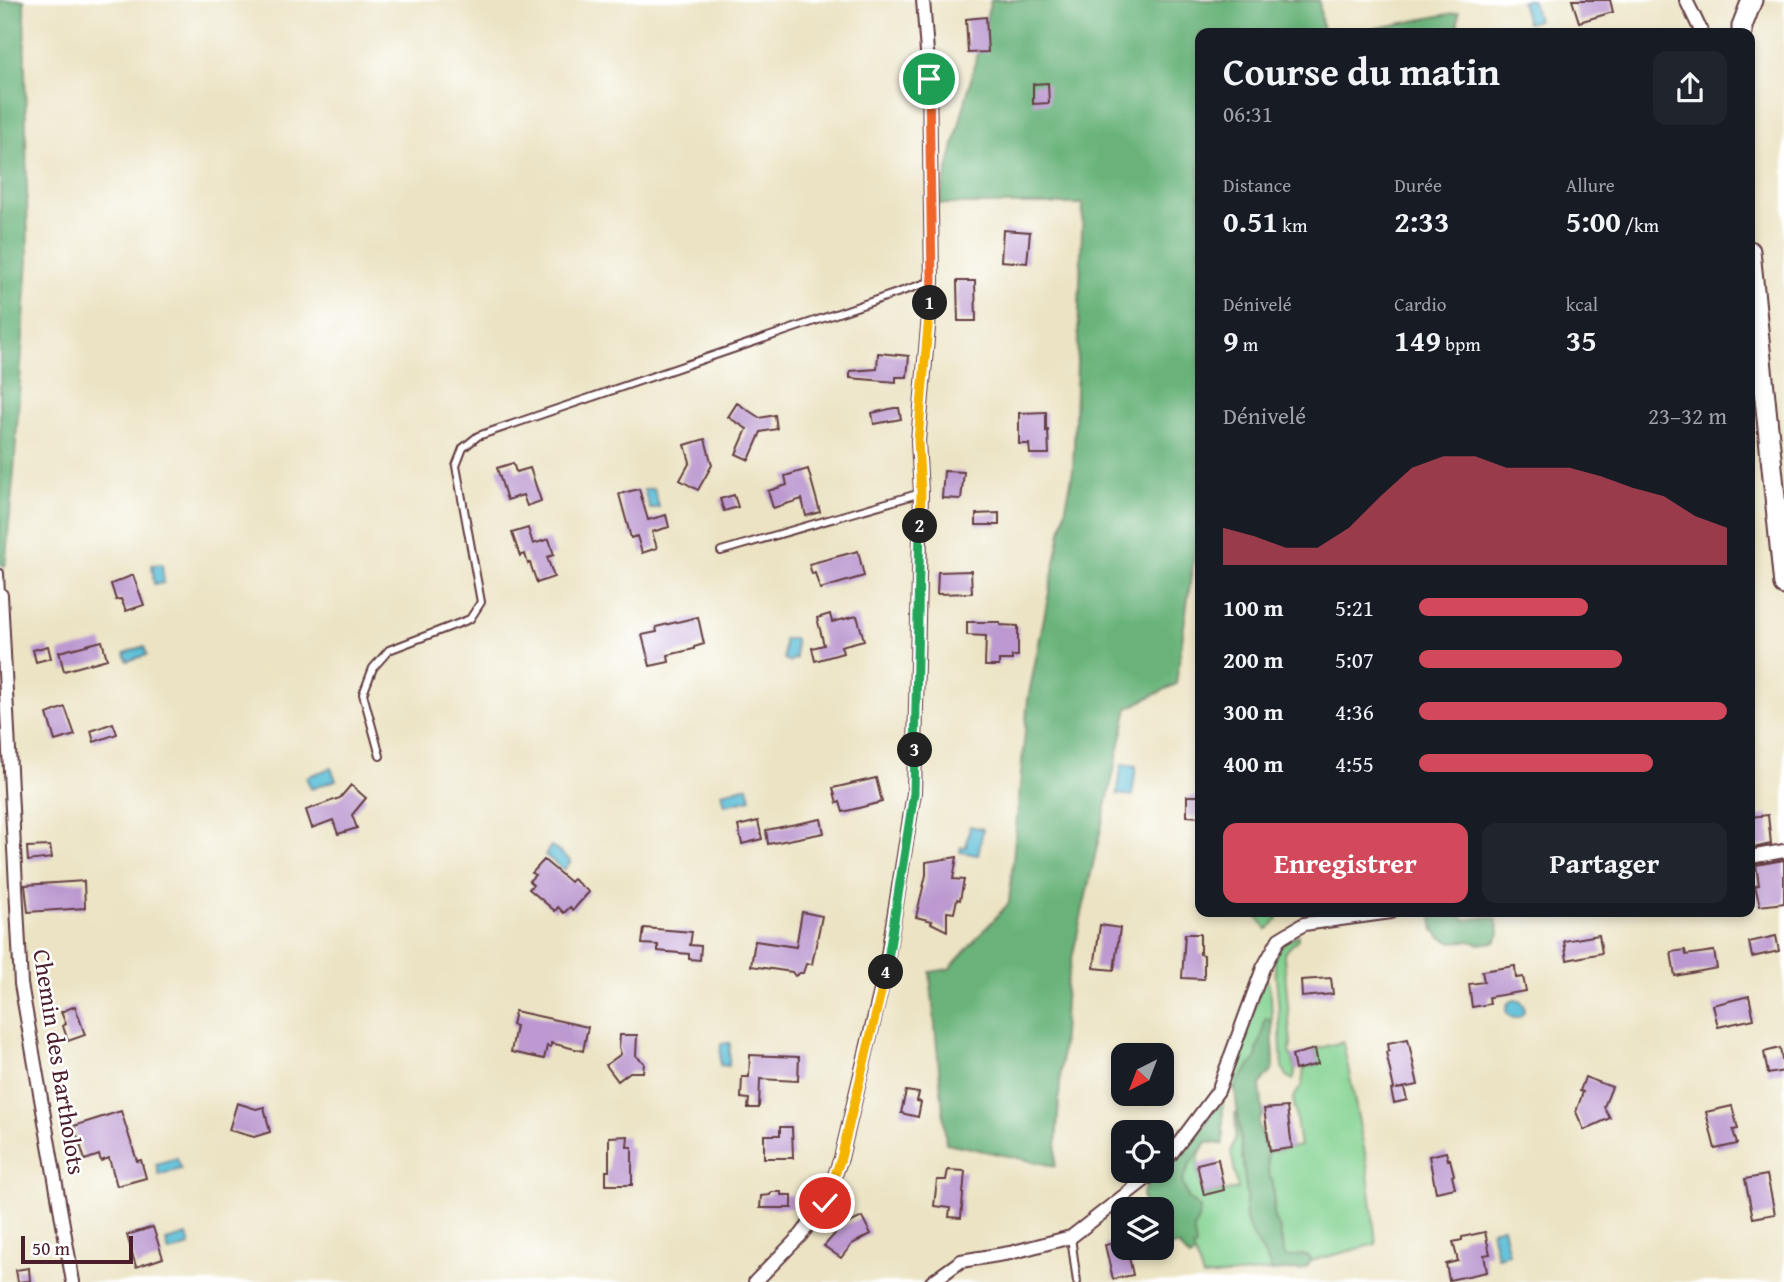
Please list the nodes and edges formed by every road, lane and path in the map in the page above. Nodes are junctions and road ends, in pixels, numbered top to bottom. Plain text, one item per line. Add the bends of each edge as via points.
1 (923, 0) edge
2 (1686, 0) edge
3 (1735, 0) edge
4 (1752, 0) edge
5 (1700, 28) edge
6 (1742, 28) edge
7 (1742, 28) edge
8 (932, 281) junction
9 (1755, 300) edge
10 (921, 493) junction
11 (721, 551) dead end
12 (0, 573) edge
13 (1784, 585) edge
14 (1, 595) edge
15 (380, 756) dead end
16 (1784, 851) edge
17 (1755, 856) edge
18 (1355, 917) edge
19 (1174, 1150) edge
20 (1141, 1183) edge
21 (1071, 1237) junction
22 (73, 1282) edge
23 (755, 1282) edge
24 (932, 1282) edge
25 (1077, 1282) edge

1 - 8 street
2 - 5 street
3 - 6 main road
4 - 7 main road
8 - 10 street via 918,441
8 - 15 lane via 478,436 463,449 456,466 481,602 470,619 389,650 373,668 363,694
9 - 13 main road
10 - 11 lane
10 - 23 street via 914,793 886,973 841,1158 825,1203
12 - 14 lane
14 - 22 street, Chemin des Bartholots via 21,984
16 - 17 street
18 - 19 street via 1304,924 1279,939 1263,968 1218,1091
20 - 21 street
21 - 24 street via 961,1261
21 - 25 lane

